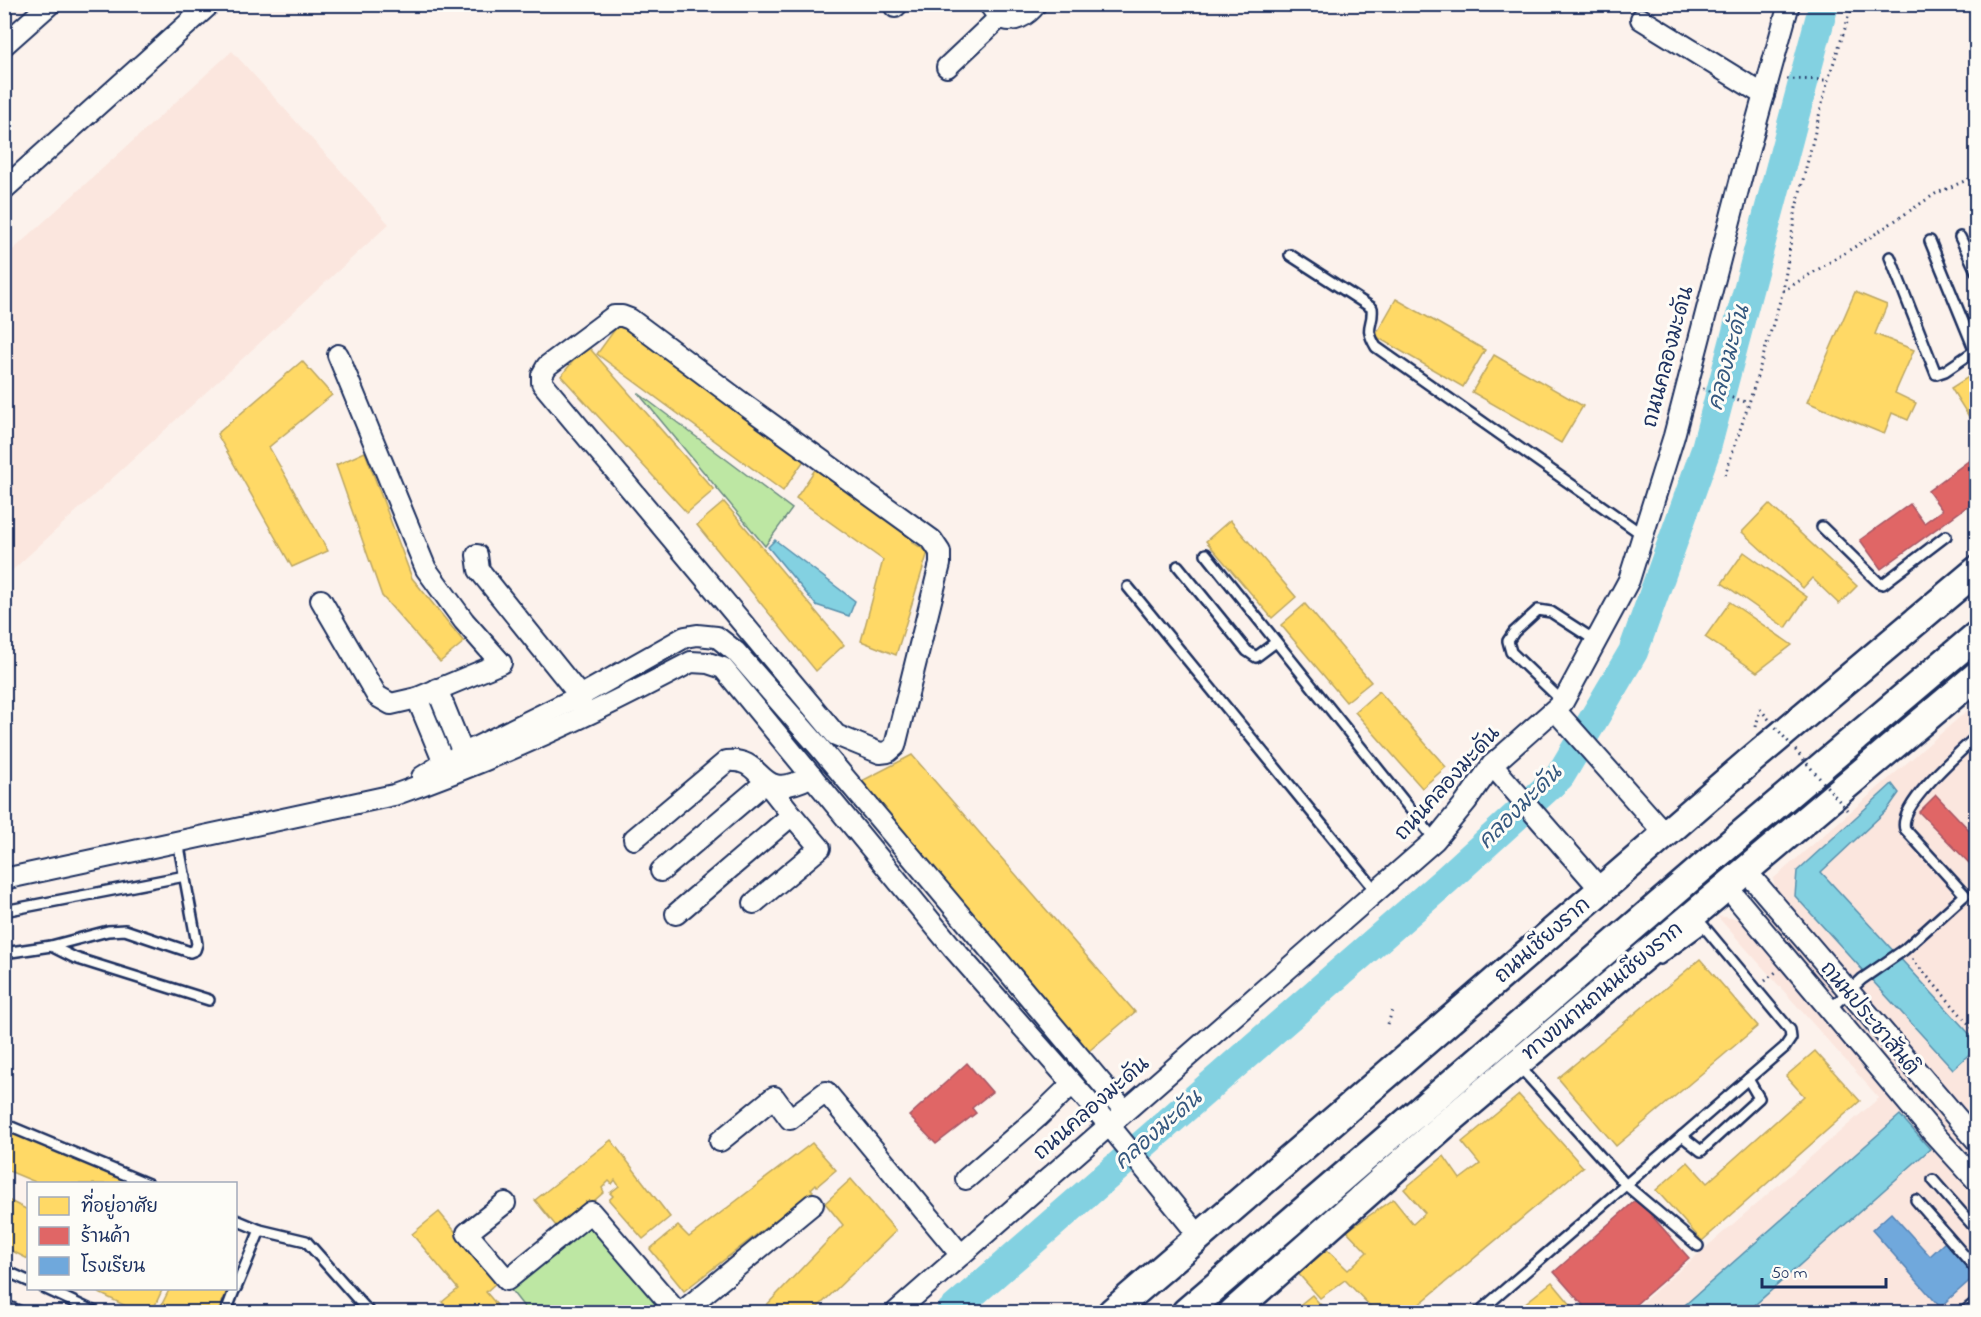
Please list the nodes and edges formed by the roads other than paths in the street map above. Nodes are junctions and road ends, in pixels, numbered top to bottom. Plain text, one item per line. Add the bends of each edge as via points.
1 (50, 4) edge
2 (210, 4) edge
3 (1036, 4) edge
4 (1789, 4) edge
5 (995, 11) edge
6 (1641, 19) dead end
7 (4, 45) edge
8 (947, 67) dead end
9 (1764, 96) junction
10 (4, 189) edge
11 (1960, 237) dead end
12 (1930, 241) dead end
13 (1290, 255) dead end
14 (1890, 257) dead end
15 (1977, 271) edge
16 (1976, 350) edge
17 (338, 355) dead end
18 (1822, 527) dead end
19 (1643, 535) junction
20 (1946, 536) dead end
21 (1206, 554) dead end
22 (477, 555) dead end
23 (1178, 566) dead end
24 (1977, 571) edge
25 (1128, 587) dead end
26 (321, 600) dead end
27 (1977, 636) edge
28 (685, 637) junction
29 (1596, 641) junction
30 (1276, 642) junction
31 (736, 652) junction
32 (691, 662) junction
33 (723, 668) junction
34 (1977, 676) edge
35 (436, 689) junction
36 (580, 696) junction
37 (417, 698) junction
38 (1561, 712) junction
39 (584, 717) junction
40 (836, 735) junction
41 (1977, 737) edge
42 (819, 747) junction
43 (455, 765) junction
44 (806, 769) junction
45 (1495, 769) junction
46 (766, 782) junction
47 (792, 815) junction
48 (1666, 835) junction
49 (634, 839) dead end
50 (1435, 840) junction
51 (178, 842) junction
52 (661, 871) dead end
53 (184, 876) junction
54 (4, 879) edge
55 (1736, 879) junction
56 (1602, 891) junction
57 (1377, 892) junction
58 (754, 903) dead end
59 (4, 911) edge
60 (676, 914) dead end
61 (1699, 921) junction
62 (51, 946) junction
63 (4, 953) edge
64 (1655, 964) dead end
65 (1856, 985) junction
66 (209, 1000) dead end
67 (1830, 1009) junction
68 (1523, 1070) junction
69 (1748, 1079) junction
70 (1072, 1084) junction
71 (1125, 1112) junction
72 (4, 1124) edge
73 (1443, 1126) junction
74 (1113, 1130) junction
75 (1682, 1136) junction
76 (1977, 1140) edge
77 (720, 1141) dead end
78 (966, 1179) dead end
79 (1933, 1180) dead end
80 (1977, 1180) edge
81 (143, 1182) edge
82 (1626, 1185) junction
83 (1916, 1200) dead end
84 (505, 1203) dead end
85 (813, 1204) dead end
86 (237, 1220) edge
87 (1344, 1227) dead end
88 (1977, 1229) edge
89 (260, 1230) junction
90 (1278, 1233) junction
91 (1200, 1237) junction
92 (1698, 1246) dead end
93 (961, 1255) junction
94 (1289, 1263) junction
95 (1977, 1269) edge
96 (4, 1270) edge
97 (27, 1281) edge
98 (237, 1283) edge
99 (48, 1290) edge
100 (234, 1290) edge
101 (1977, 1302) edge
102 (4, 1305) edge
103 (21, 1312) edge
104 (95, 1312) edge
105 (234, 1312) edge
106 (369, 1312) edge
107 (677, 1312) edge
108 (682, 1312) edge
109 (896, 1312) edge
110 (1112, 1312) edge
111 (1186, 1312) edge
112 (1233, 1312) edge
113 (1479, 1312) edge
114 (1964, 1312) edge

1 - 7 street
2 - 10 street
3 - 5 street via 1028,15 1014,20
4 - 9 street, ถนนคลองมะดัน
5 - 8 street
6 - 9 street
9 - 19 street, ถนนคลองมะดัน via 1674,436
11 - 15 lane
12 - 16 lane
13 - 19 lane via 1372,308 1370,336 1376,347
14 - 16 lane via 1936,374
17 - 35 street via 426,569 501,663
18 - 20 lane via 1883,584
19 - 29 street, ถนนคลองมะดัน via 1629,580
21 - 30 lane
22 - 36 street via 478,570
23 - 30 lane via 1247,651 1256,657
24 - 48 main road, ถนนเชียงราก
25 - 57 lane
26 - 37 street via 377,696 391,704
27 - 90 main road
28 - 31 street via 717,637
28 - 32 street
28 - 36 street
29 - 38 street, ถนนคลองมะดัน
29 - 38 lane via 1551,612 1538,610 1508,641 1511,652
30 - 50 lane
31 - 33 street
31 - 42 street
32 - 33 street
32 - 39 street
33 - 44 street
34 - 55 main road, ทางขนานถนนเชียงราก
35 - 37 street
35 - 43 street
36 - 39 street
36 - 43 street
37 - 43 street
38 - 45 street, ถนนคลองมะดัน
38 - 48 street
39 - 43 street
40 - 40 street via 542,383 547,366 614,316 630,319 932,540 940,552 895,746 880,753
40 - 42 street
41 - 65 lane via 1928,784 1903,823 1965,895 1904,950
42 - 44 street
42 - 71 street
43 - 51 street via 394,795
44 - 46 street via 798,783 777,787
44 - 70 street via 952,947
45 - 50 street, ถนนคลองมะดัน
45 - 56 street
46 - 47 street
46 - 49 street via 746,763 727,761
46 - 52 street
47 - 58 street via 820,848
47 - 60 street
48 - 56 main road, ถนนเชียงราก
50 - 57 street, ถนนคลองมะดัน
51 - 53 lane
51 - 54 street
53 - 59 lane
53 - 62 lane via 195,950 190,952 125,930
55 - 61 main road, ทางขนานถนนเชียงราก
55 - 65 street, ถนนประชาสันติ
55 - 67 street, ถนนประชาสันติ
56 - 91 main road, ถนนเชียงราก
57 - 71 street, ถนนคลองมะดัน
61 - 64 lane
61 - 68 main road, ทางขนานถนนเชียงราก
61 - 69 lane via 1790,1030 1791,1038 1785,1047
62 - 63 lane
62 - 66 lane via 75,958
65 - 67 lane
65 - 76 street, ถนนประชาสันติ
67 - 80 street, ถนนประชาสันติ
68 - 73 main road, ทางขนานถนนเชียงราก
68 - 82 lane
69 - 75 lane
69 - 75 lane via 1759,1098 1701,1150
70 - 74 street
70 - 78 street
71 - 74 street, ถนนคลองมะดัน
72 - 81 lane
73 - 90 main road
73 - 94 main road, ทางขนานถนนเชียงราก
74 - 91 street
74 - 93 street, ถนนคลองมะดัน
75 - 82 lane
77 - 93 street via 774,1097 790,1119 826,1092
79 - 88 lane
82 - 92 lane
82 - 113 lane
83 - 95 lane
84 - 107 street via 467,1233 507,1280 591,1212
85 - 108 street
86 - 89 lane
87 - 94 lane via 1295,1269
89 - 98 lane
89 - 106 lane via 306,1241
90 - 111 main road
91 - 110 main road, ถนนเชียงราก
93 - 109 street, ถนนคลองมะดัน
94 - 112 main road, ทางขนานถนนเชียงราก
96 - 97 lane
99 - 104 lane
100 - 105 lane via 226,1309
101 - 114 lane
102 - 103 lane

